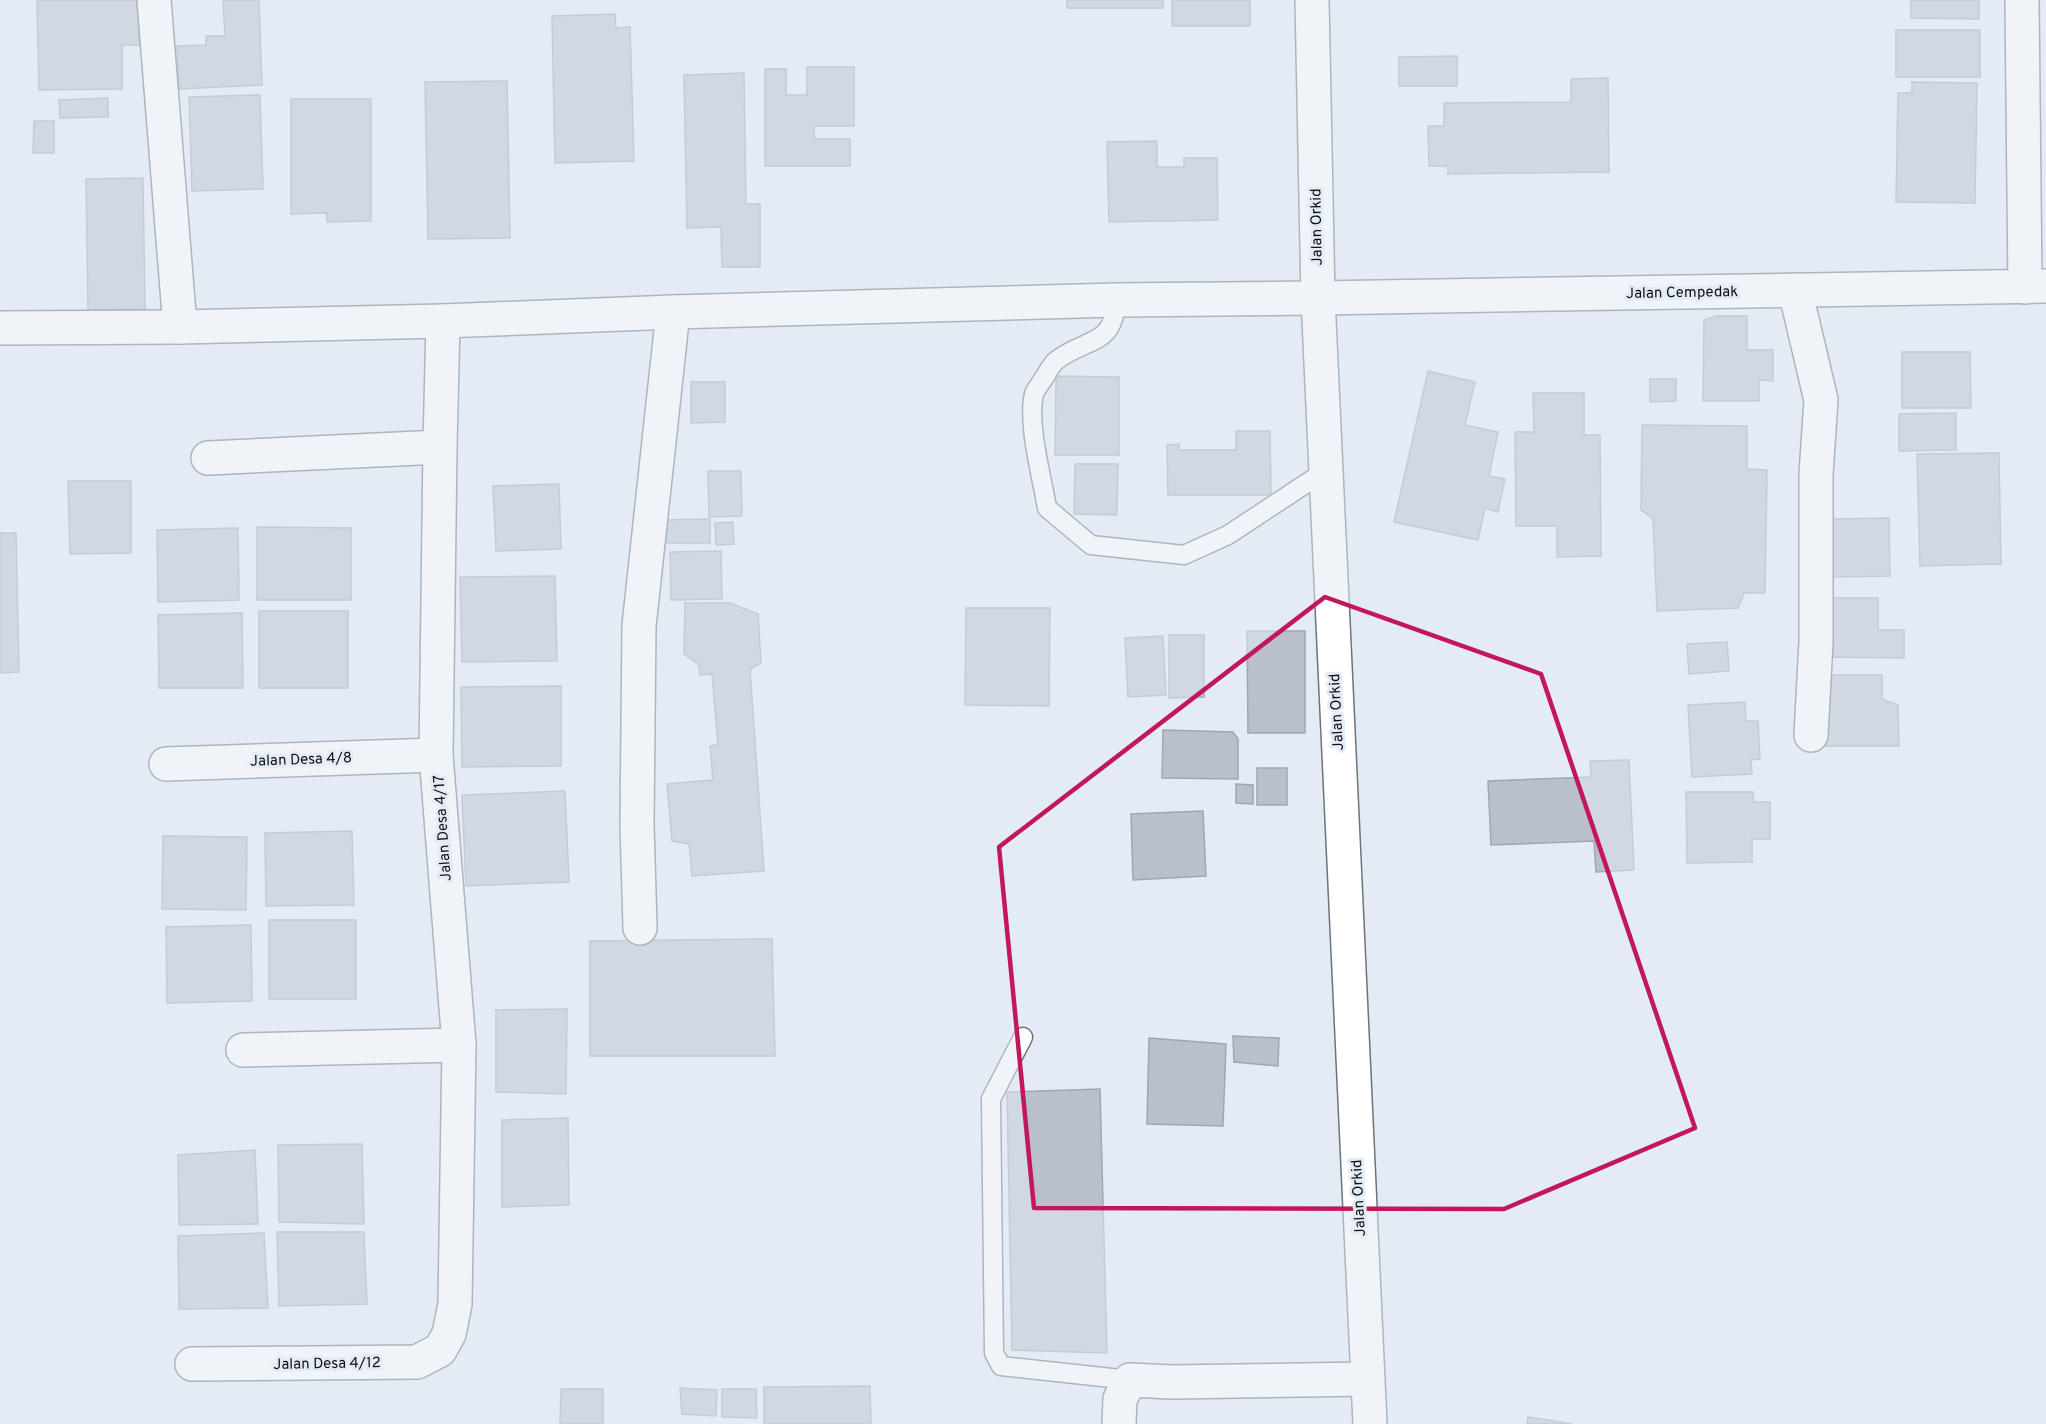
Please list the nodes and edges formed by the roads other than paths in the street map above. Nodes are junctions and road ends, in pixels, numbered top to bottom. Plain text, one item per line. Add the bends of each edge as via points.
1 (154, 0) edge
2 (1312, 0) edge
3 (2022, 0) edge
4 (2036, 286) edge
5 (1795, 290) junction
6 (1318, 298) junction
7 (1116, 300) junction
8 (673, 312) junction
9 (443, 321) junction
10 (180, 327) junction
11 (0, 328) edge
12 (440, 447) junction
13 (208, 458) dead end
14 (1325, 471) junction
15 (1811, 735) dead end
16 (436, 755) junction
17 (166, 764) dead end
18 (640, 928) dead end
19 (1023, 1037) dead end
20 (459, 1046) junction
21 (243, 1050) dead end
22 (449, 1334) joint
23 (192, 1364) dead end
24 (1366, 1379) junction
25 (1130, 1380) junction
26 (1119, 1424) edge
27 (1370, 1424) edge

1 - 10 street
2 - 6 street, Jalan Orkid
3 - 4 street
4 - 5 street, Jalan Cempedak
5 - 6 street, Jalan Cempedak
5 - 15 street via 1821,400
6 - 7 street, Jalan Cempedak
6 - 14 street, Jalan Orkid
7 - 8 street, Jalan Cempedak
7 - 14 lane via 1115,317 1107,332 1055,361 1035,393 1033,426 1047,508 1091,545 1184,555 1228,535
8 - 9 street, Jalan Cempedak
8 - 18 street via 639,626
9 - 10 street, Jalan Cempedak
9 - 12 street, Jalan Desa 4/17
10 - 11 street, Jalan Cempedak
12 - 13 street
12 - 16 street, Jalan Desa 4/17
14 - 24 street, Jalan Orkid
16 - 17 street, Jalan Desa 4/8
16 - 20 street, Jalan Desa 4/17
19 - 25 lane via 991,1099 994,1353 1001,1366
20 - 21 street
20 - 22 street, Jalan Desa 4/17 via 455,1304
22 - 23 street, Jalan Desa 4/12 via 440,1350 417,1362
24 - 25 street
24 - 27 street, Jalan Orkid
25 - 26 street via 1120,1399

